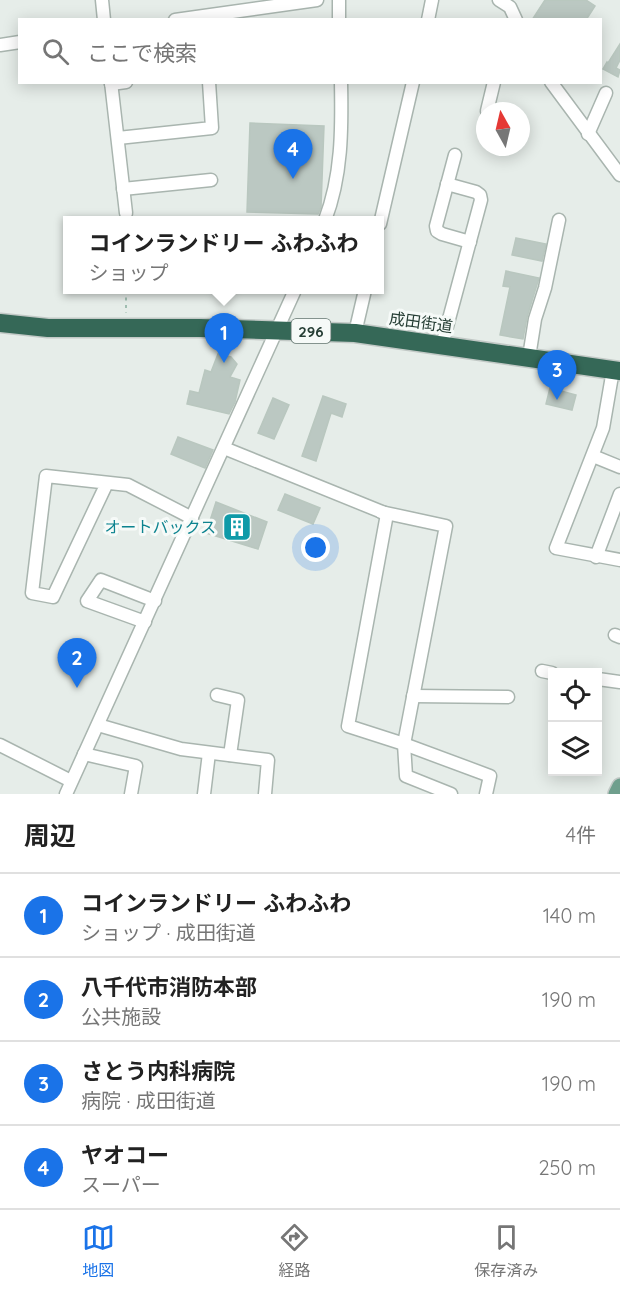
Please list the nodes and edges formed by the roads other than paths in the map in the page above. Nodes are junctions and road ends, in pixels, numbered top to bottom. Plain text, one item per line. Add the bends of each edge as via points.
1 (102, 0) edge
2 (317, 0) edge
3 (339, 0) edge
4 (432, 0) edge
5 (499, 0) edge
6 (104, 18) edge
7 (189, 18) edge
8 (339, 18) edge
9 (428, 18) edge
10 (515, 18) edge
11 (18, 42) edge
12 (0, 45) edge
13 (111, 84) edge
14 (209, 84) edge
15 (341, 84) edge
16 (413, 84) edge
17 (494, 84) edge
18 (552, 84) edge
19 (606, 93) dead end
20 (489, 102) edge
21 (588, 134) junction
22 (117, 138) junction
23 (455, 154) dead end
24 (620, 175) edge
25 (211, 180) dead end
26 (447, 184) junction
27 (123, 189) junction
28 (126, 213) dead end
29 (326, 216) edge
30 (382, 216) edge
31 (559, 220) dead end
32 (470, 242) junction
33 (293, 294) edge
34 (364, 294) edge
35 (0, 323) edge
36 (277, 330) junction
37 (355, 333) junction
38 (442, 345) junction
39 (529, 357) junction
40 (617, 370) edge
41 (224, 448) junction
42 (593, 456) junction
43 (620, 467) edge
44 (107, 483) junction
45 (620, 494) edge
46 (387, 514) junction
47 (192, 518) junction
48 (596, 557) junction
49 (620, 560) edge
50 (154, 601) junction
51 (145, 622) junction
52 (602, 680) edge
53 (620, 682) edge
54 (217, 695) dead end
55 (413, 696) junction
56 (508, 697) dead end
57 (98, 725) junction
58 (404, 744) junction
59 (0, 745) edge
60 (209, 753) junction
61 (84, 754) junction
62 (230, 755) junction
63 (71, 781) junction
64 (620, 786) edge
65 (66, 794) edge
66 (131, 794) edge
67 (204, 794) edge
68 (265, 794) edge
69 (450, 794) edge
70 (486, 794) edge
71 (616, 794) edge

1 - 6 street
2 - 7 street
3 - 8 street
4 - 9 street
5 - 10 street via 510,7
11 - 12 street
13 - 22 street
14 - 22 street via 212,128
15 - 29 street via 340,156
16 - 30 street
17 - 20 street
18 - 21 street
19 - 21 street
21 - 24 street
22 - 27 street
23 - 26 street
25 - 27 street
26 - 32 street via 437,231
26 - 32 street via 480,195
27 - 28 street
31 - 39 street
32 - 38 street
33 - 36 street
34 - 37 street
35 - 36 highway, 成田街道 / 296 via 48,328
36 - 37 highway, 成田街道 / 296
36 - 41 street
37 - 38 highway, 成田街道 / 296
38 - 39 highway, 成田街道 / 296
39 - 40 highway, 成田街道 / 296
40 - 42 street
41 - 46 street
41 - 47 street
42 - 43 street
42 - 48 street via 556,548
44 - 44 street via 46,476 32,593 53,597
44 - 47 street via 128,485
45 - 48 street
46 - 55 street via 446,526
46 - 58 street via 348,726
47 - 50 street
48 - 49 street
50 - 51 street
50 - 51 street via 101,579 87,601
51 - 57 street
52 - 53 street
54 - 62 street via 238,700
55 - 56 street
55 - 58 street
57 - 60 street
57 - 61 street
58 - 69 street via 406,776
58 - 70 street via 490,776
59 - 63 street
60 - 62 street
60 - 67 street
61 - 63 street
61 - 66 street via 136,766
62 - 68 street via 268,760
63 - 65 street
64 - 71 main road

